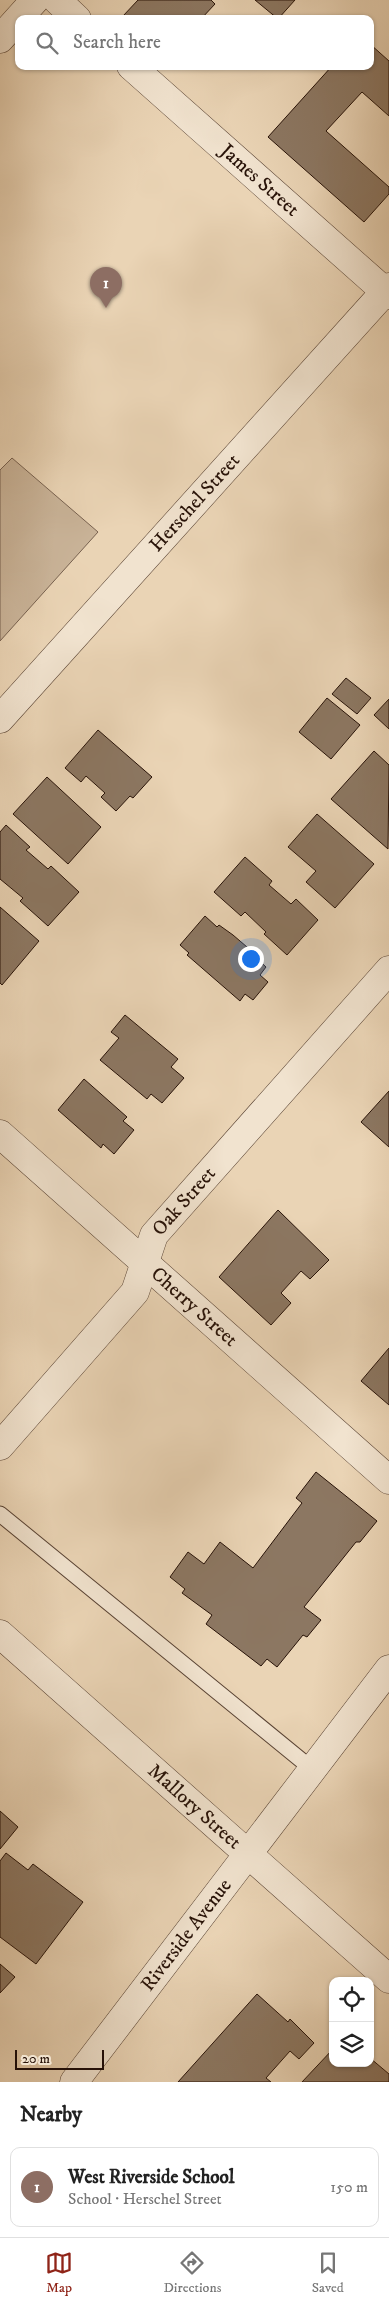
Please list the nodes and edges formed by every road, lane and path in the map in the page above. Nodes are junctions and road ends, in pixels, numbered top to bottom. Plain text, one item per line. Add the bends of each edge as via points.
1 (35, 0) edge
2 (57, 0) edge
3 (22, 15) edge
4 (73, 15) edge
5 (15, 23) edge
6 (0, 40) edge
7 (136, 70) edge
8 (388, 291) edge
9 (0, 718) edge
10 (389, 970) edge
11 (0, 1134) edge
12 (145, 1262) junction
13 (0, 1446) edge
14 (389, 1480) edge
15 (0, 1514) edge
16 (0, 1634) edge
17 (389, 1669) edge
18 (312, 1769) junction
19 (248, 1853) junction
20 (389, 1979) edge
21 (74, 2082) edge

1 - 3 street
2 - 4 street
5 - 6 street
7 - 8 street, James Street
8 - 9 street, Herschel Street
10 - 12 street, Oak Street via 154,1235
11 - 12 street, Cherry Street
12 - 13 street, Oak Street via 135,1292
12 - 14 street, Cherry Street
15 - 18 lane
16 - 19 street, Mallory Street
17 - 18 street, Riverside Avenue
18 - 19 street, Riverside Avenue
19 - 20 street, Mallory Street
19 - 21 street, Riverside Avenue

